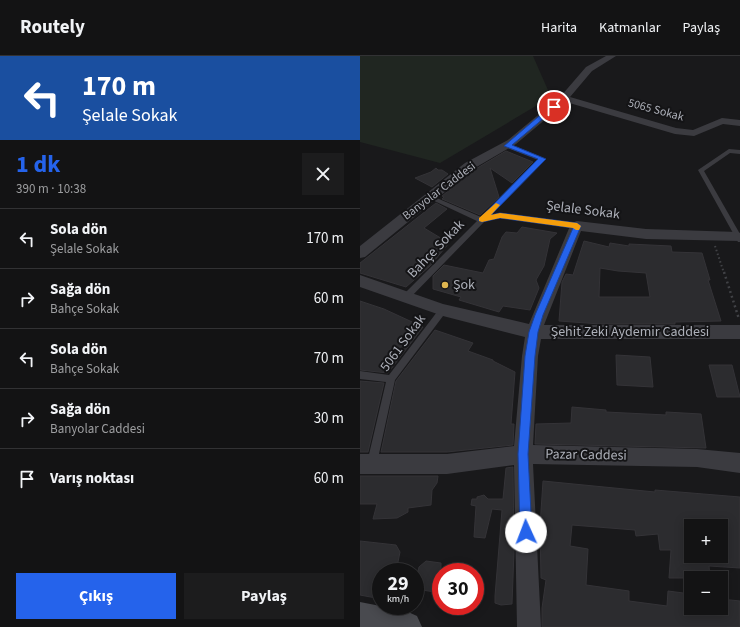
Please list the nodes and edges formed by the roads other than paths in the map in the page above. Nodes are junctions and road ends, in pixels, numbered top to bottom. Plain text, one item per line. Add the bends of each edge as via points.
1 (612, 56) edge
2 (564, 98) junction
3 (740, 123) edge
4 (507, 146) junction
5 (740, 152) edge
6 (430, 197) junction
7 (482, 220) junction
8 (577, 226) junction
9 (739, 238) edge
10 (360, 253) edge
11 (360, 281) edge
12 (405, 298) junction
13 (443, 310) junction
14 (534, 332) junction
15 (740, 332) edge
16 (360, 375) edge
17 (391, 379) junction
18 (523, 454) junction
19 (740, 463) edge
20 (366, 464) edge
21 (360, 618) edge
22 (406, 627) edge
23 (529, 627) edge

1 - 2 street, Banyolar Caddesi via 589,69
2 - 3 street, 5065 Sokak via 675,130 694,133 722,121
2 - 4 street, Banyolar Caddesi
4 - 6 street, Banyolar Caddesi via 469,166
4 - 7 lane, Bahçe Sokak via 542,159
5 - 9 lane via 729,151 701,170
6 - 7 lane
6 - 10 street, Banyolar Caddesi
7 - 8 lane, Şelale Sokak via 500,215
7 - 12 lane, Bahçe Sokak
8 - 9 street, Şelale Sokak via 646,234
8 - 14 street
11 - 12 street, Şehit Zeki Aydemir Caddesi
12 - 13 street, Şehit Zeki Aydemir Caddesi
13 - 14 street, Şehit Zeki Aydemir Caddesi
13 - 17 lane, 5061 Sokak
14 - 15 street, Şehit Zeki Aydemir Caddesi
14 - 18 street
16 - 17 lane
17 - 20 lane, 5061 Sokak
18 - 19 street, Pazar Caddesi via 697,458
18 - 20 street, Pazar Caddesi via 447,464
18 - 23 street
21 - 22 main road

